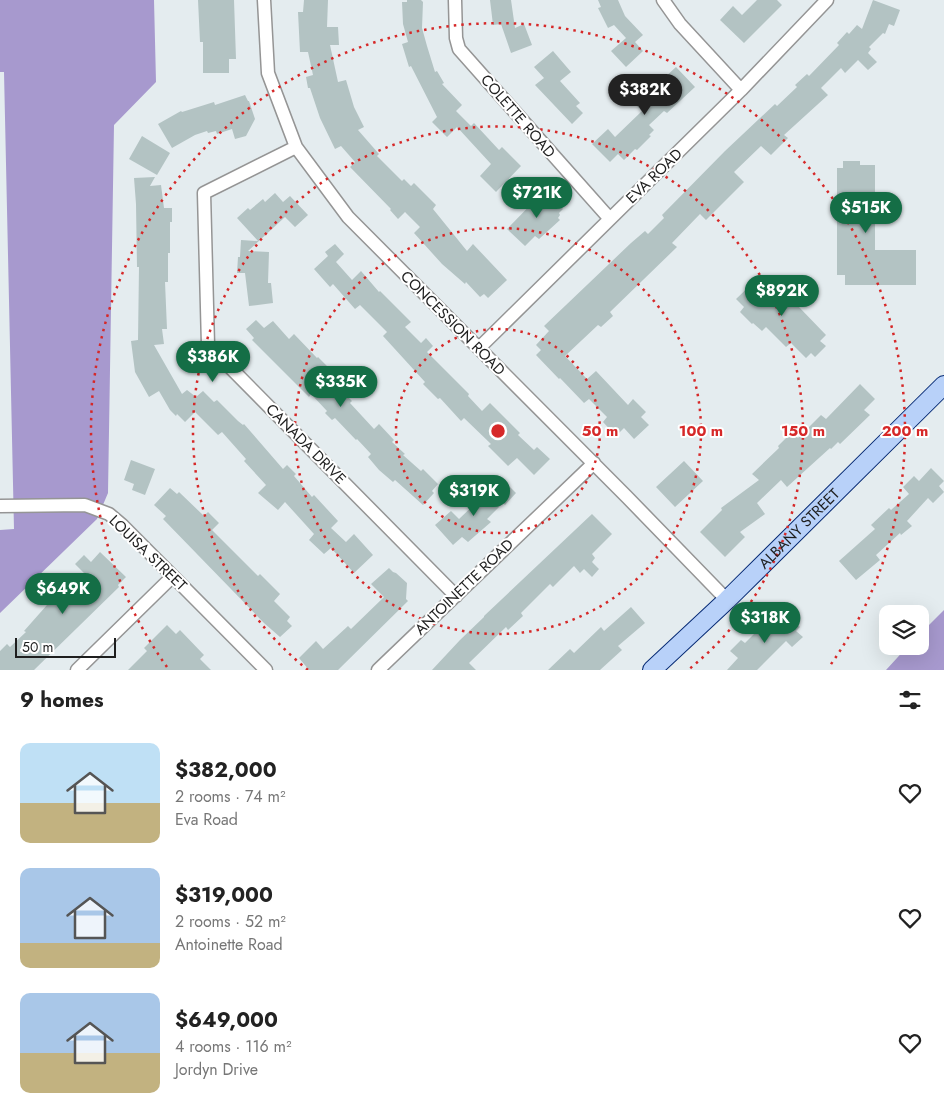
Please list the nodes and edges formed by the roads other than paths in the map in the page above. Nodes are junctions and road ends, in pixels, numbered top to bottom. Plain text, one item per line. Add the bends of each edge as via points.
1 (264, 0) edge
2 (455, 0) edge
3 (662, 0) edge
4 (827, 0) edge
5 (741, 90) junction
6 (296, 147) junction
7 (610, 219) junction
8 (478, 348) junction
9 (944, 385) edge
10 (594, 463) junction
11 (0, 506) edge
12 (172, 577) junction
13 (456, 596) junction
14 (726, 600) junction
15 (77, 670) edge
16 (266, 670) edge
17 (378, 670) edge
18 (652, 670) edge

1 - 6 street, CONCESSION ROAD via 268,72
2 - 7 street, COLETTE ROAD via 459,49
3 - 5 street
4 - 5 street, EVA ROAD
5 - 7 street, EVA ROAD
6 - 8 street, CONCESSION ROAD via 348,217
6 - 13 street, CANADA DRIVE via 204,193 208,345
7 - 8 street, EVA ROAD
8 - 10 street, CONCESSION ROAD
9 - 14 street, ALBANY STREET
10 - 13 street, ANTOINETTE ROAD
10 - 14 street, CONCESSION ROAD
11 - 12 street, LOUISA STREET via 85,505 109,514
12 - 15 street
12 - 16 street, LOUISA STREET
13 - 17 street, ANTOINETTE ROAD
14 - 18 street, ALBANY STREET

